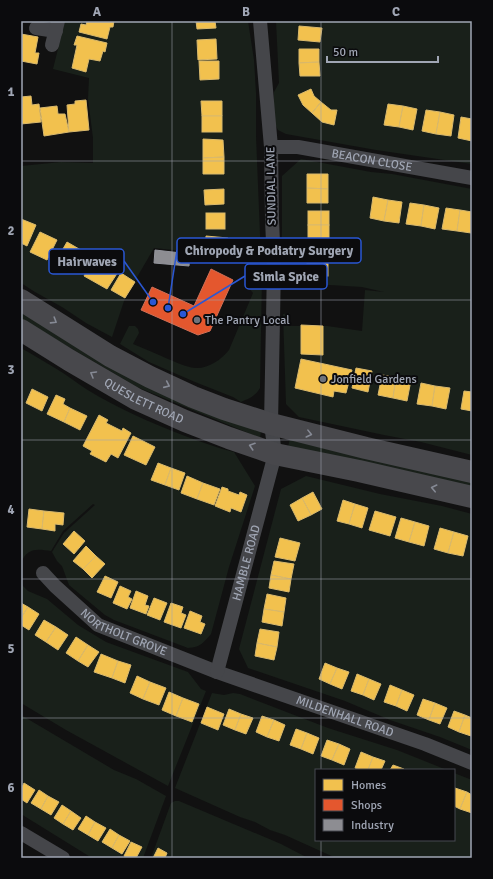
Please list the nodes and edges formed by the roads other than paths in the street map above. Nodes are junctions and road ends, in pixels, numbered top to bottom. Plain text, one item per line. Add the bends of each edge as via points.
1 (260, 21) edge
2 (57, 26) edge
3 (36, 28) dead end
4 (52, 45) dead end
5 (271, 147) junction
6 (472, 178) edge
7 (21, 300) edge
8 (21, 330) edge
9 (271, 424) junction
10 (275, 454) junction
11 (472, 472) edge
12 (472, 497) edge
13 (43, 573) dead end
14 (217, 672) junction
15 (472, 764) edge
16 (21, 833) edge
17 (64, 858) edge

1 - 5 street, SUNDIAL LANE
2 - 3 street
2 - 4 street
5 - 6 street, BEACON CLOSE via 298,147
5 - 9 street, SUNDIAL LANE via 274,266
7 -> 9 highway, QUESLETT ROAD via 110,356 150,377 193,397
10 -> 8 highway, QUESLETT ROAD via 185,422 136,399
9 - 10 street
9 -> 11 highway, QUESLETT ROAD
12 -> 10 highway, QUESLETT ROAD
10 - 14 street, HAMBLE ROAD
13 - 14 street, NORTHOLT GROVE via 98,625
14 - 15 street, MILDENHALL ROAD via 425,744
16 - 17 street

